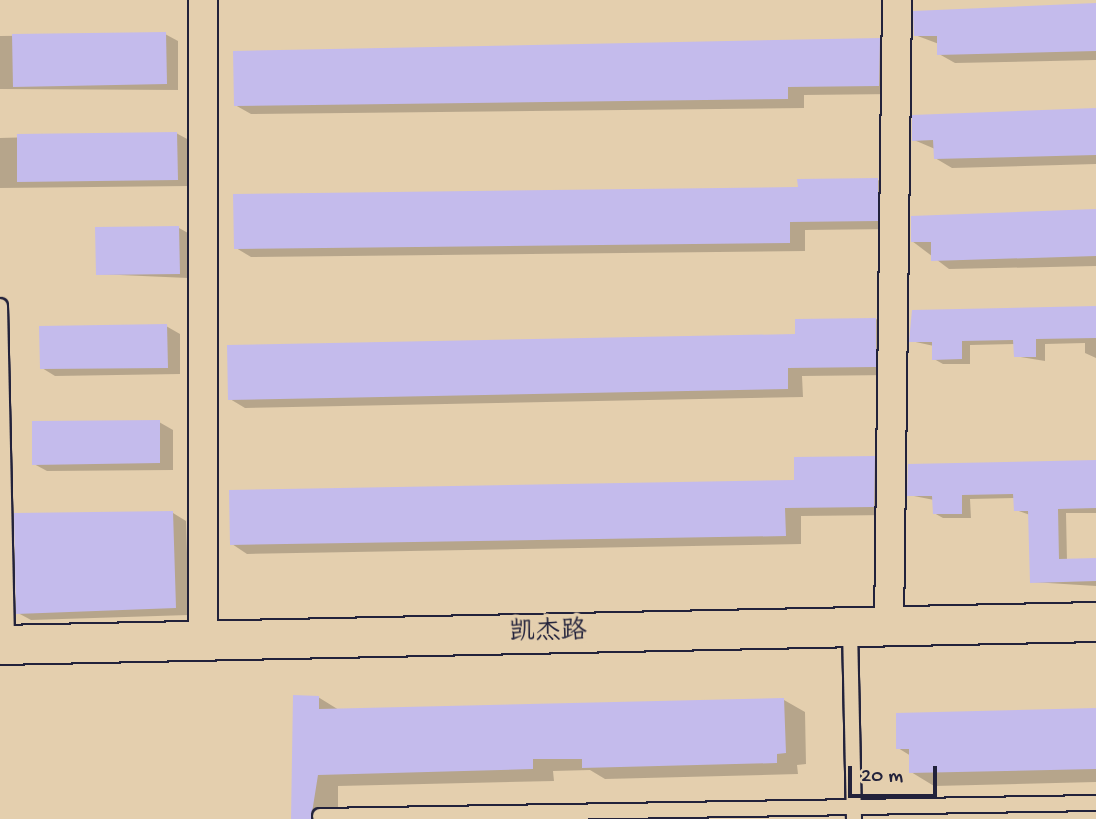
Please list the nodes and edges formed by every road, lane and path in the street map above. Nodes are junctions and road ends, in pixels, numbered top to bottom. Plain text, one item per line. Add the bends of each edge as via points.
1 (203, 0) edge
2 (897, 0) edge
3 (0, 306) edge
4 (1096, 622) edge
5 (890, 627) junction
6 (850, 628) junction
7 (203, 641) junction
8 (3, 645) edge
9 (1096, 803) edge
10 (854, 813) edge
11 (320, 816) dead end

1 - 7 street
2 - 5 street
3 - 8 lane
4 - 5 street, 凯杰路
5 - 6 street, 凯杰路
6 - 7 street, 凯杰路
6 - 10 lane
7 - 8 street, 凯杰路
9 - 10 lane
10 - 11 lane

